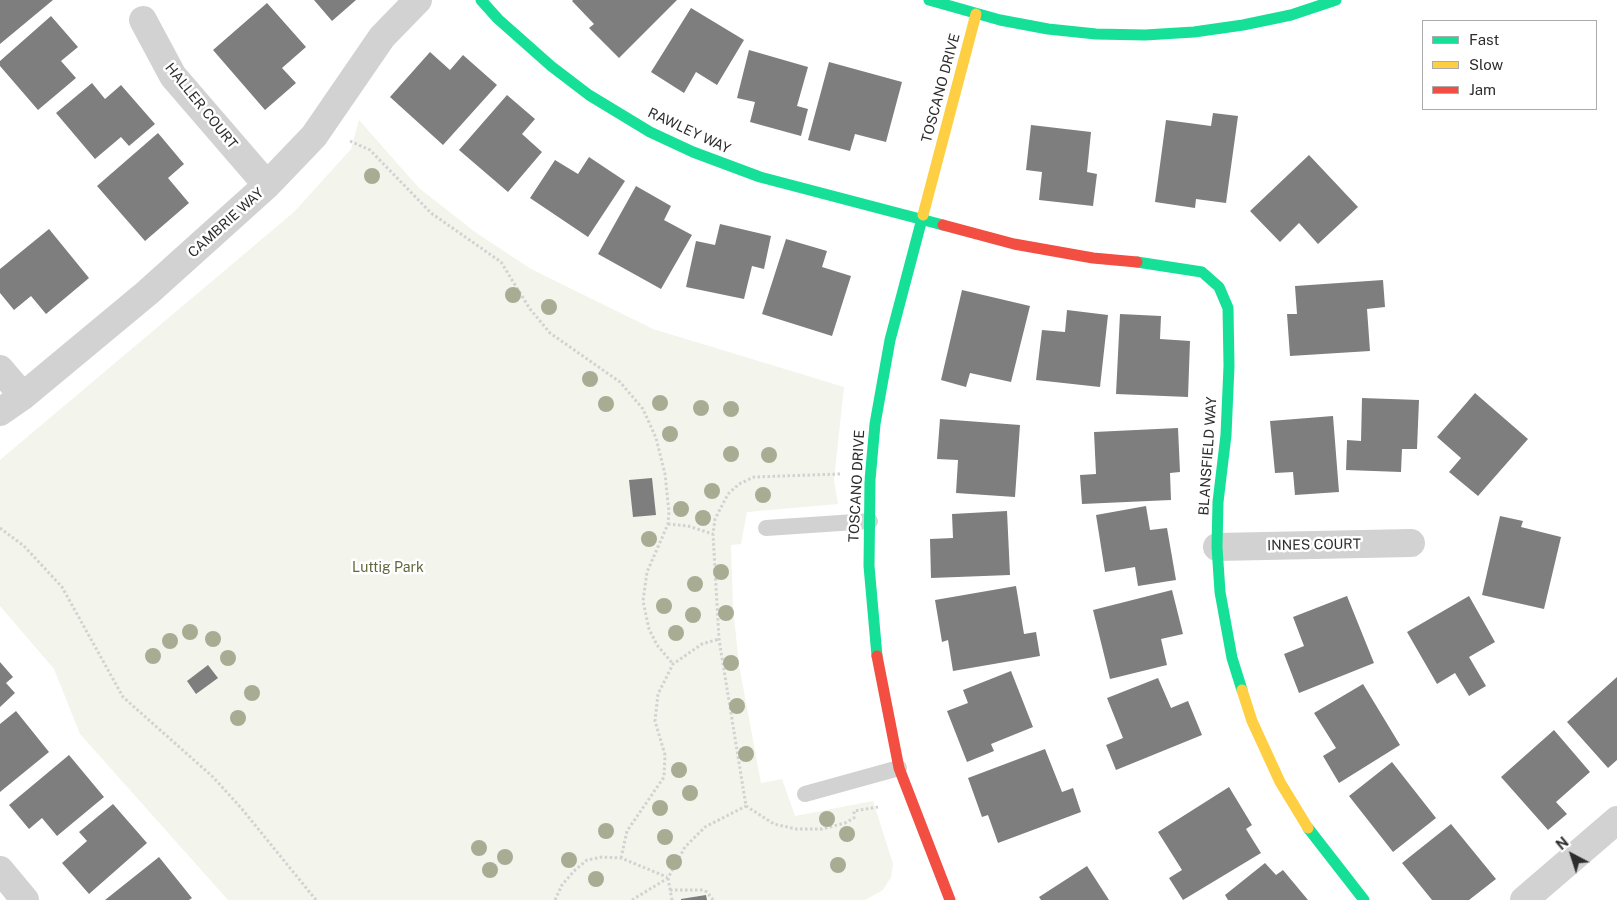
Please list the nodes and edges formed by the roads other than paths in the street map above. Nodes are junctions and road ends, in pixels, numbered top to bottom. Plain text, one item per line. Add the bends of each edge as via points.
1 (418, 0) edge
2 (481, 0) edge
3 (929, 0) edge
4 (1336, 0) edge
5 (976, 14) junction
6 (143, 20) dead end
7 (268, 185) junction
8 (922, 220) junction
9 (0, 369) edge
10 (23, 396) junction
11 (0, 412) edge
12 (870, 521) junction
13 (766, 528) dead end
14 (1412, 543) dead end
15 (1217, 547) junction
16 (899, 768) junction
17 (805, 794) dead end
18 (1617, 820) edge
19 (0, 870) edge
20 (945, 899) edge
21 (25, 900) edge
22 (1364, 900) edge
23 (1524, 900) edge

1 - 7 street, CAMBRIE WAY via 382,37 314,136
2 - 8 street, RAWLEY WAY via 551,66 589,95 650,132 760,177
3 - 5 street
4 - 5 street via 1243,25 1145,35 1048,29
5 - 8 street, TOSCANO DRIVE
6 - 7 street, HALLER COURT via 174,76
7 - 10 street, CAMBRIE WAY via 147,293
8 - 12 street, TOSCANO DRIVE via 890,340 875,424
8 - 15 street, BLANSFIELD WAY via 1014,244 1093,258 1182,267 1202,272 1219,287 1228,308 1229,366
9 - 10 street
10 - 11 street, CAMBRIE WAY
12 - 13 lane
12 - 16 street, TOSCANO DRIVE via 869,566 876,651
14 - 15 street, INNES COURT
15 - 22 street, BLANSFIELD WAY via 1220,592 1232,658 1252,722 1280,782 1303,821
16 - 17 lane
16 - 20 street, TOSCANO DRIVE
18 - 23 street
19 - 21 street

